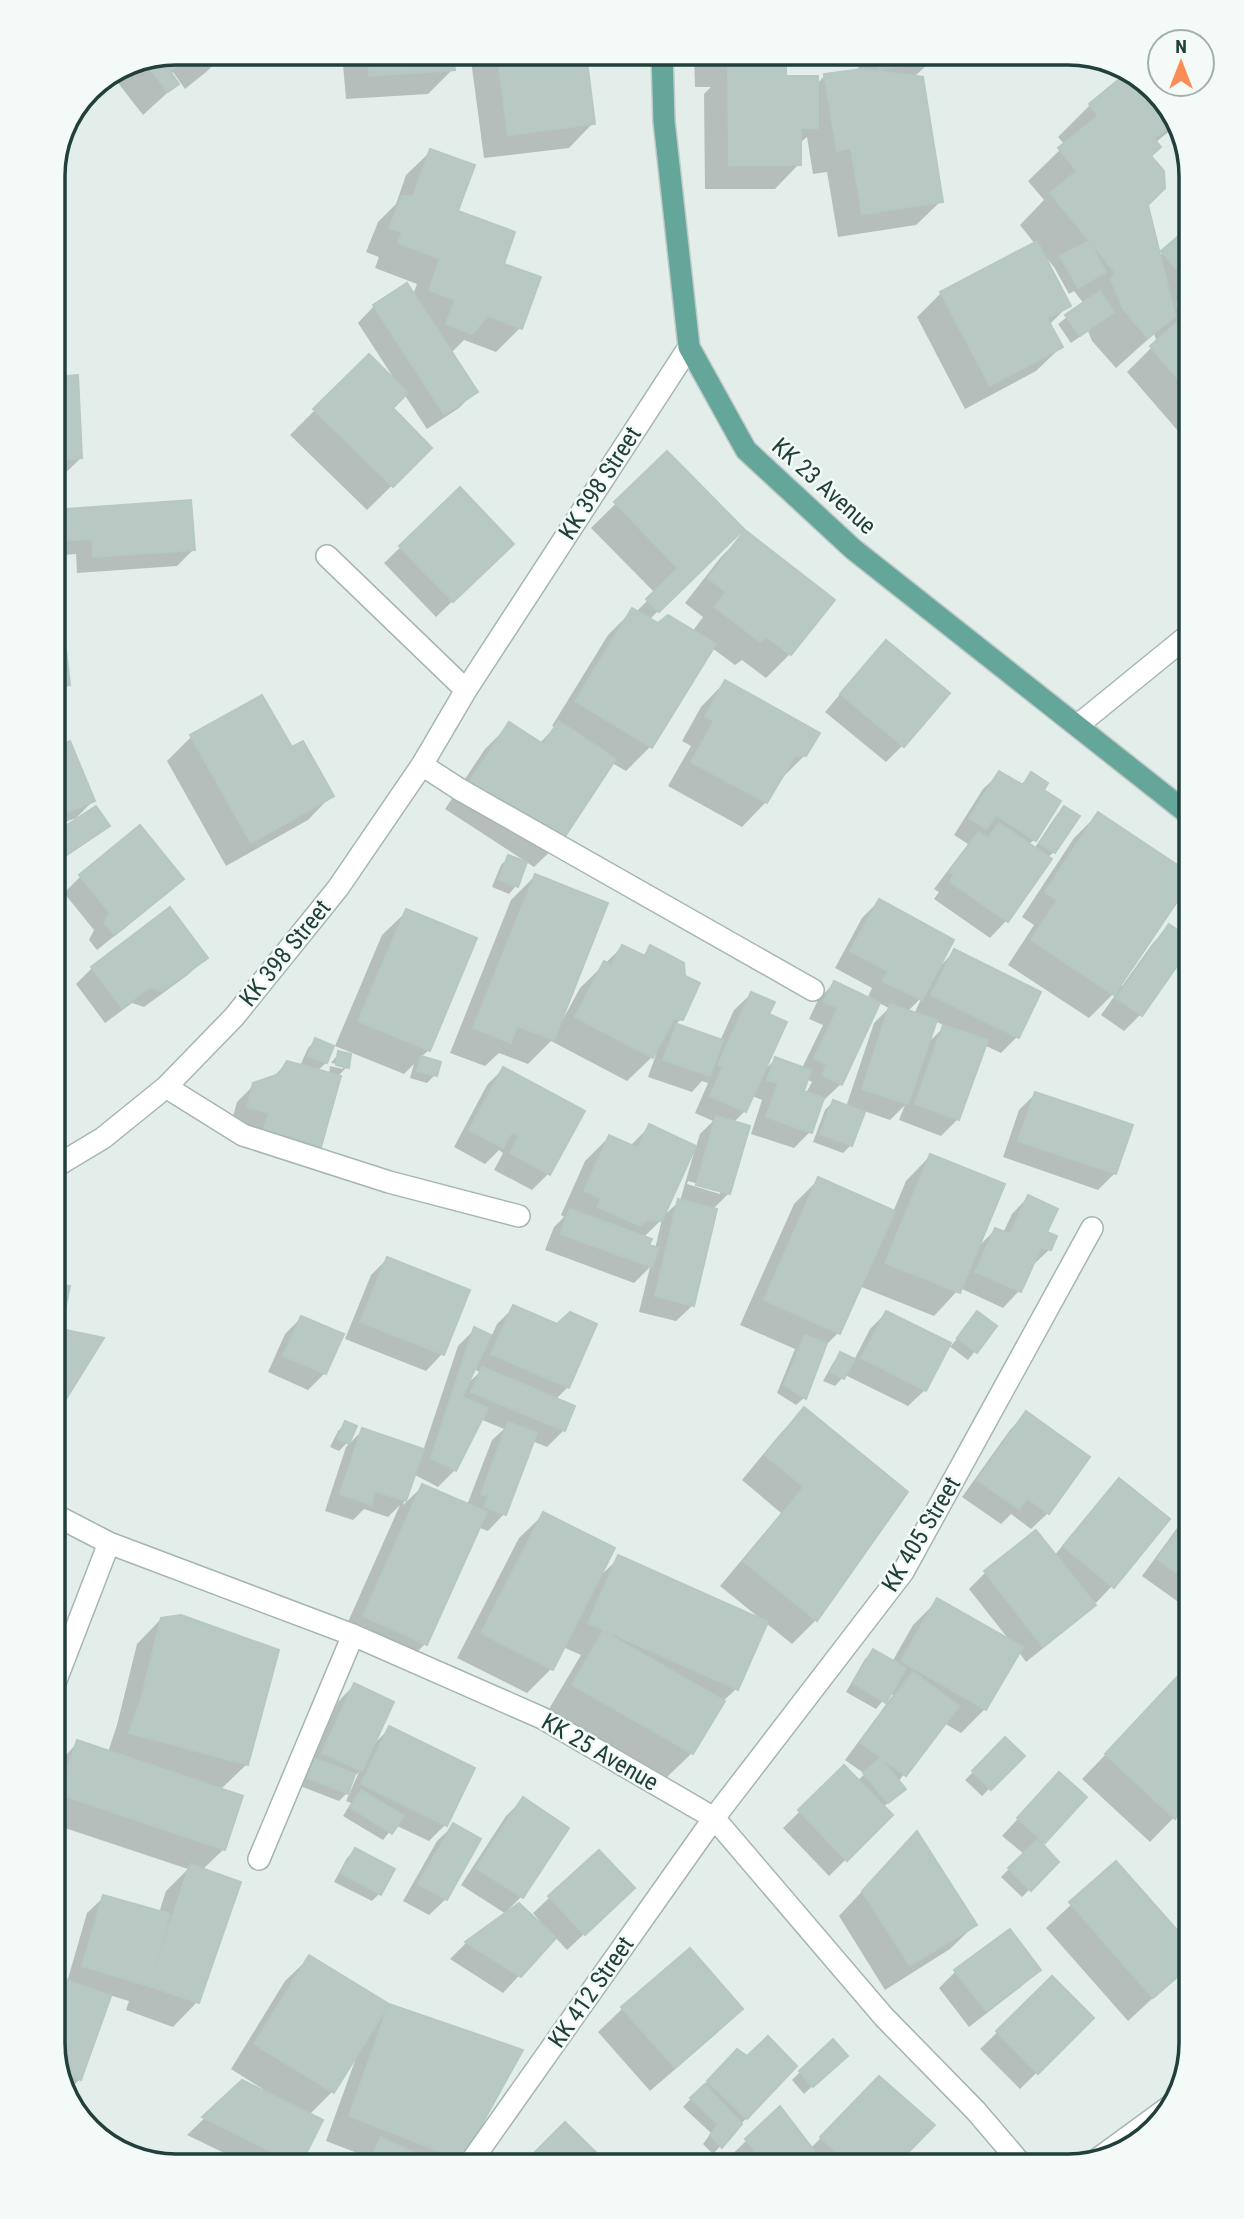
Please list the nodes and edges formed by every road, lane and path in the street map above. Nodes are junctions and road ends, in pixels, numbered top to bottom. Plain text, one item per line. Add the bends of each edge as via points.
1 (662, 65) edge
2 (689, 347) junction
3 (327, 556) dead end
4 (1179, 643) edge
5 (466, 690) junction
6 (1078, 725) junction
7 (422, 765) junction
8 (1179, 806) edge
9 (813, 990) dead end
10 (166, 1087) junction
11 (65, 1161) edge
12 (519, 1216) dead end
13 (1092, 1228) dead end
14 (65, 1521) edge
15 (109, 1543) junction
16 (353, 1635) junction
17 (65, 1655) edge
18 (714, 1818) junction
19 (259, 1858) dead end
20 (476, 2154) edge
21 (1013, 2154) edge

1 - 2 main road, KK 23 Avenue via 664,121
2 - 5 street, KK 398 Street
2 - 6 main road, KK 23 Avenue via 746,450 853,549
3 - 5 street
4 - 6 street
5 - 7 street, KK 398 Street
6 - 8 main road, KK 23 Avenue
7 - 9 street
7 - 10 street, KK 398 Street via 338,887 234,1017
10 - 11 street, KK 398 Street via 103,1138
10 - 12 street via 243,1135 389,1182
13 - 18 street, KK 405 Street via 903,1572
14 - 15 street, KK 25 Avenue
15 - 16 street, KK 25 Avenue
15 - 17 street
16 - 18 street, KK 25 Avenue via 542,1718
16 - 19 street
18 - 20 street, KK 412 Street
18 - 21 street, KK 25 Avenue via 884,2017

